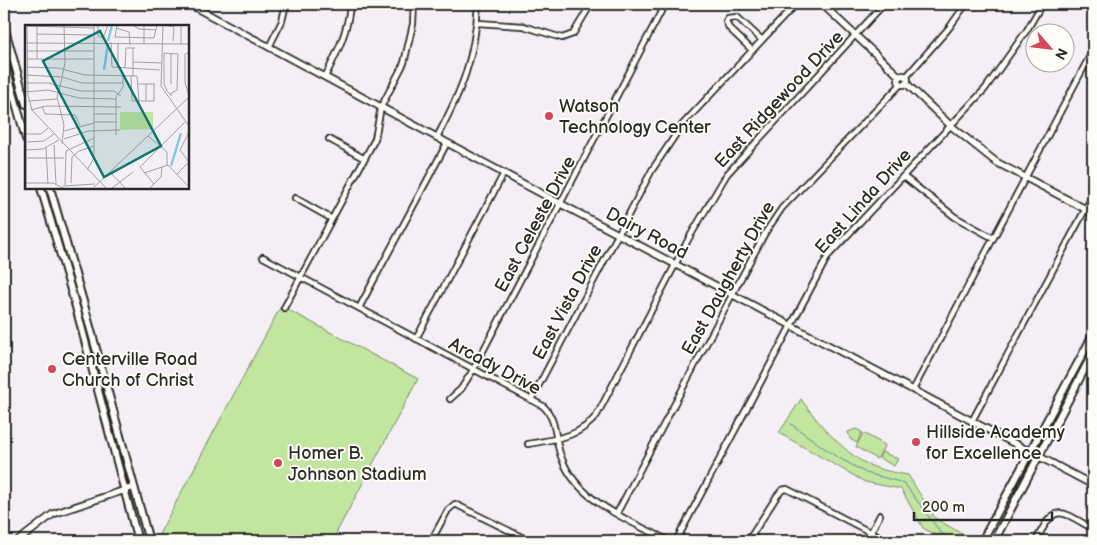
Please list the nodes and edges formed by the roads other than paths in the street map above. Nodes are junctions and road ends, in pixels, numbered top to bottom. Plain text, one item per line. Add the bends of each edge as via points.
1 (189, 4) edge
2 (286, 4) edge
3 (350, 4) edge
4 (414, 4) edge
5 (478, 4) edge
6 (591, 4) edge
7 (665, 4) edge
8 (796, 4) edge
9 (822, 4) edge
10 (884, 4) edge
11 (966, 4) edge
12 (1042, 4) edge
13 (477, 23) junction
14 (4, 26) edge
15 (856, 36) junction
16 (762, 40) junction
17 (269, 47) junction
18 (752, 50) junction
19 (1093, 50) edge
20 (15, 63) junction
21 (4, 64) edge
22 (325, 77) junction
23 (903, 80) junction
24 (25, 100) edge
25 (381, 107) junction
26 (950, 126) junction
27 (25, 135) edge
28 (437, 138) junction
29 (329, 139) dead end
30 (447, 143) junction
31 (365, 159) junction
32 (504, 173) junction
33 (903, 176) junction
34 (1026, 177) junction
35 (41, 189) edge
36 (50, 189) edge
37 (1093, 195) edge
38 (295, 198) dead end
39 (561, 204) junction
40 (1086, 209) junction
41 (1093, 213) edge
42 (332, 219) junction
43 (60, 224) junction
44 (52, 227) junction
45 (619, 235) junction
46 (993, 238) junction
47 (263, 257) dead end
48 (676, 265) junction
49 (301, 277) junction
50 (732, 294) junction
51 (84, 304) junction
52 (76, 306) junction
53 (284, 308) dead end
54 (359, 308) junction
55 (791, 326) junction
56 (1093, 335) edge
57 (416, 339) junction
58 (1085, 350) junction
59 (1093, 354) edge
60 (473, 370) junction
61 (913, 390) junction
62 (109, 394) junction
63 (100, 397) junction
64 (450, 399) dead end
65 (531, 400) junction
66 (972, 421) junction
67 (557, 439) junction
68 (528, 444) dead end
69 (1031, 452) junction
70 (1039, 456) junction
71 (1093, 484) edge
72 (134, 487) junction
73 (124, 491) junction
74 (617, 513) junction
75 (880, 515) dead end
76 (1093, 529) edge
77 (871, 532) junction
78 (749, 539) edge
79 (18, 541) edge
80 (138, 541) edge
81 (149, 541) edge
82 (431, 541) edge
83 (530, 541) edge
84 (669, 541) edge
85 (676, 541) edge
86 (760, 541) edge
87 (888, 541) edge
88 (982, 541) edge
89 (994, 541) edge
90 (1036, 541) edge

1 - 17 street, Dairy Road
2 - 17 street via 282,21
3 - 22 street via 343,41
4 - 25 street via 404,63
5 - 13 street
6 - 13 street via 573,34 562,38 523,26
7 - 39 street, East Celeste Drive
8 - 16 street, East Vista Drive
9 - 15 street
10 - 15 street, East Ridgewood Drive
11 - 23 street, East Daugherty Drive
12 - 26 street, East Linda Drive via 1028,30 985,89
13 - 28 street via 460,93
14 - 20 main road
15 - 23 street
15 - 48 street, East Ridgewood Drive via 727,174 711,197
16 - 18 street, East Vista Drive
16 - 18 street via 738,17 728,18 729,28
17 - 22 street, Dairy Road
18 - 45 street, East Vista Drive via 682,125 652,170
19 - 34 street
20 - 21 street
20 - 24 main road
21 - 27 main road
22 - 25 street, Dairy Road
23 - 26 street
23 - 50 street, East Daugherty Drive via 782,208
25 - 28 street, Dairy Road
25 - 31 street via 378,128
26 - 33 street, East Linda Drive
26 - 34 street via 996,162
28 - 30 street, Dairy Road
29 - 31 street
30 - 32 street, Dairy Road
30 - 54 street
31 - 42 street
32 - 39 street, Dairy Road
32 - 57 street
33 - 46 street via 955,218
33 - 55 street, East Linda Drive via 828,256
34 - 40 street
34 - 46 street
35 - 44 main road
36 - 43 main road
37 - 40 street
38 - 42 street
39 - 45 street, Dairy Road
39 - 60 street, East Celeste Drive
40 - 41 street
40 - 66 street
42 - 49 street
43 - 44 main road
43 - 51 main road
44 - 52 main road
45 - 48 street, Dairy Road
45 - 65 street, East Vista Drive
46 - 61 street
47 - 49 street, Arcady Drive
48 - 50 street, Dairy Road
48 - 67 street, East Ridgewood Drive via 597,415 580,432
49 - 53 street
49 - 54 street, Arcady Drive
50 - 55 street, Dairy Road
50 - 74 street, East Daugherty Drive
51 - 52 main road
51 - 62 main road
52 - 63 main road
54 - 57 street, Arcady Drive
55 - 61 street, Dairy Road
55 - 85 street, East Linda Drive
56 - 58 main road
57 - 60 street, Arcady Drive
58 - 59 main road
58 - 69 main road
59 - 70 main road
60 - 64 street, East Celeste Drive
60 - 65 street, Arcady Drive
61 - 66 street, Dairy Road
62 - 63 main road
62 - 72 main road
63 - 73 main road
65 - 67 street, Arcady Drive via 549,412
66 - 69 street, Dairy Road
67 - 68 street, East Ridgewood Drive
67 - 74 street, Arcady Drive via 562,459 577,482 593,499
69 - 70 street, Dairy Road
69 - 88 main road
70 - 71 street, Dairy Road
70 - 89 main road
72 - 73 street
72 - 81 main road
73 - 79 street via 53,514
73 - 80 main road
74 - 84 street, Arcady Drive
75 - 77 street
76 - 90 street via 1063,512 1056,512
77 - 78 street via 792,490 782,490
77 - 87 street
78 - 86 street
82 - 83 street via 448,510 455,504

